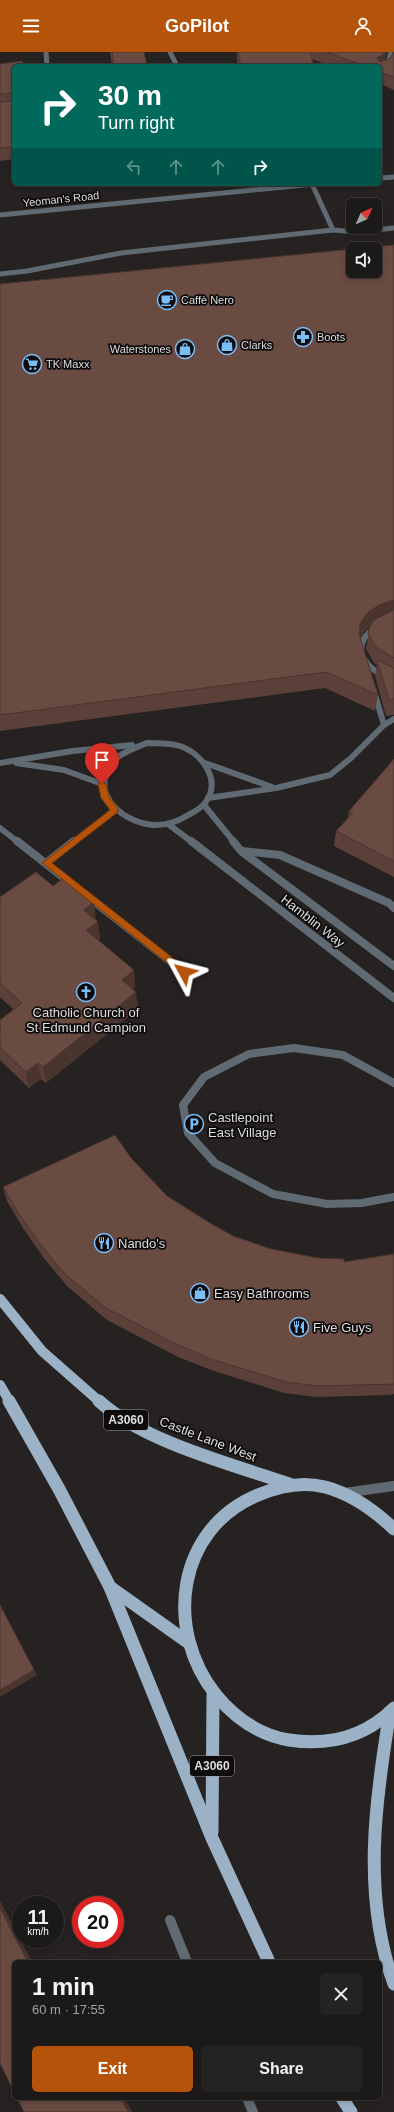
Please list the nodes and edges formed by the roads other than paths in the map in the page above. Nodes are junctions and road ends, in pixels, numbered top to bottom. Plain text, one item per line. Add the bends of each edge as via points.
1 (46, 52) edge
2 (170, 52) edge
3 (391, 52) edge
4 (46, 64) edge
5 (176, 64) edge
6 (382, 71) edge
7 (394, 177) edge
8 (382, 178) edge
9 (292, 186) edge
10 (313, 186) edge
11 (0, 215) edge
12 (394, 228) edge
13 (333, 230) junction
14 (0, 274) edge
15 (394, 620) edge
16 (367, 665) junction
17 (394, 681) edge
18 (394, 719) edge
19 (384, 725) junction
20 (146, 743) junction
21 (9, 762) junction
22 (0, 763) edge
23 (205, 763) junction
24 (102, 784) junction
25 (276, 788) junction
26 (206, 802) junction
27 (115, 810) junction
28 (168, 824) junction
29 (0, 828) edge
30 (241, 851) junction
31 (46, 863) junction
32 (394, 908) edge
33 (394, 966) edge
34 (184, 972) dead end
35 (394, 998) edge
36 (394, 1083) edge
37 (394, 1197) edge
38 (0, 1299) edge
39 (0, 1385) edge
40 (290, 1484) junction
41 (394, 1486) edge
42 (344, 1493) junction
43 (394, 1529) edge
44 (110, 1587) junction
45 (186, 1641) junction
46 (213, 1694) junction
47 (393, 1711) edge
48 (212, 1838) junction
49 (170, 1920) dead end
50 (186, 1960) edge
51 (268, 1960) edge
52 (394, 1984) edge
53 (248, 2100) edge
54 (343, 2100) edge
55 (253, 2112) edge
56 (351, 2112) edge

1 - 4 street
2 - 5 street
3 - 6 street via 386,69
7 - 8 street
9 - 11 street, Yeoman's Road
10 - 13 street
12 - 13 street via 356,232
13 - 14 street via 121,253
15 - 16 street via 374,627 363,639 361,649
16 - 17 street
16 - 19 street
18 - 19 street
19 - 25 street via 330,775
20 - 21 street via 73,751
20 - 23 street via 180,746 195,753
20 - 24 street via 129,748 115,758 105,770
21 - 22 street
21 - 24 street via 64,770
23 - 25 street
23 - 26 street via 211,774 212,786
24 - 27 street via 105,798
25 - 26 street
26 - 28 street via 182,820
26 - 30 street, Hamblin Way
27 - 28 street via 125,818 138,822
27 - 31 street
28 - 35 street, Hamblin Way
29 - 31 street
30 - 32 street via 280,855 389,903
30 - 33 street, Hamblin Way
31 - 34 street
36 - 37 street via 343,1055 294,1048 249,1054 204,1078 183,1105 188,1133 215,1163 273,1194 327,1204 362,1204
38 - 40 main road, Castle Lane West / A3060 via 42,1351 105,1407 147,1432 191,1451
39 - 44 main road, A3060 via 60,1488
40 - 42 main road via 317,1486
40 - 45 main road via 256,1493 228,1510 205,1536 189,1568 182,1604
41 - 42 street
42 - 43 main road via 376,1511
44 - 45 main road, A3060
44 - 48 main road, A3060
45 - 46 main road via 196,1669
46 - 47 main road via 243,1723 280,1739 320,1743 358,1734
46 - 48 main road, A3060
47 - 52 main road via 379,1776 373,1859 378,1923
48 - 51 main road, A3060
49 - 50 street
53 - 55 street
54 - 56 main road

